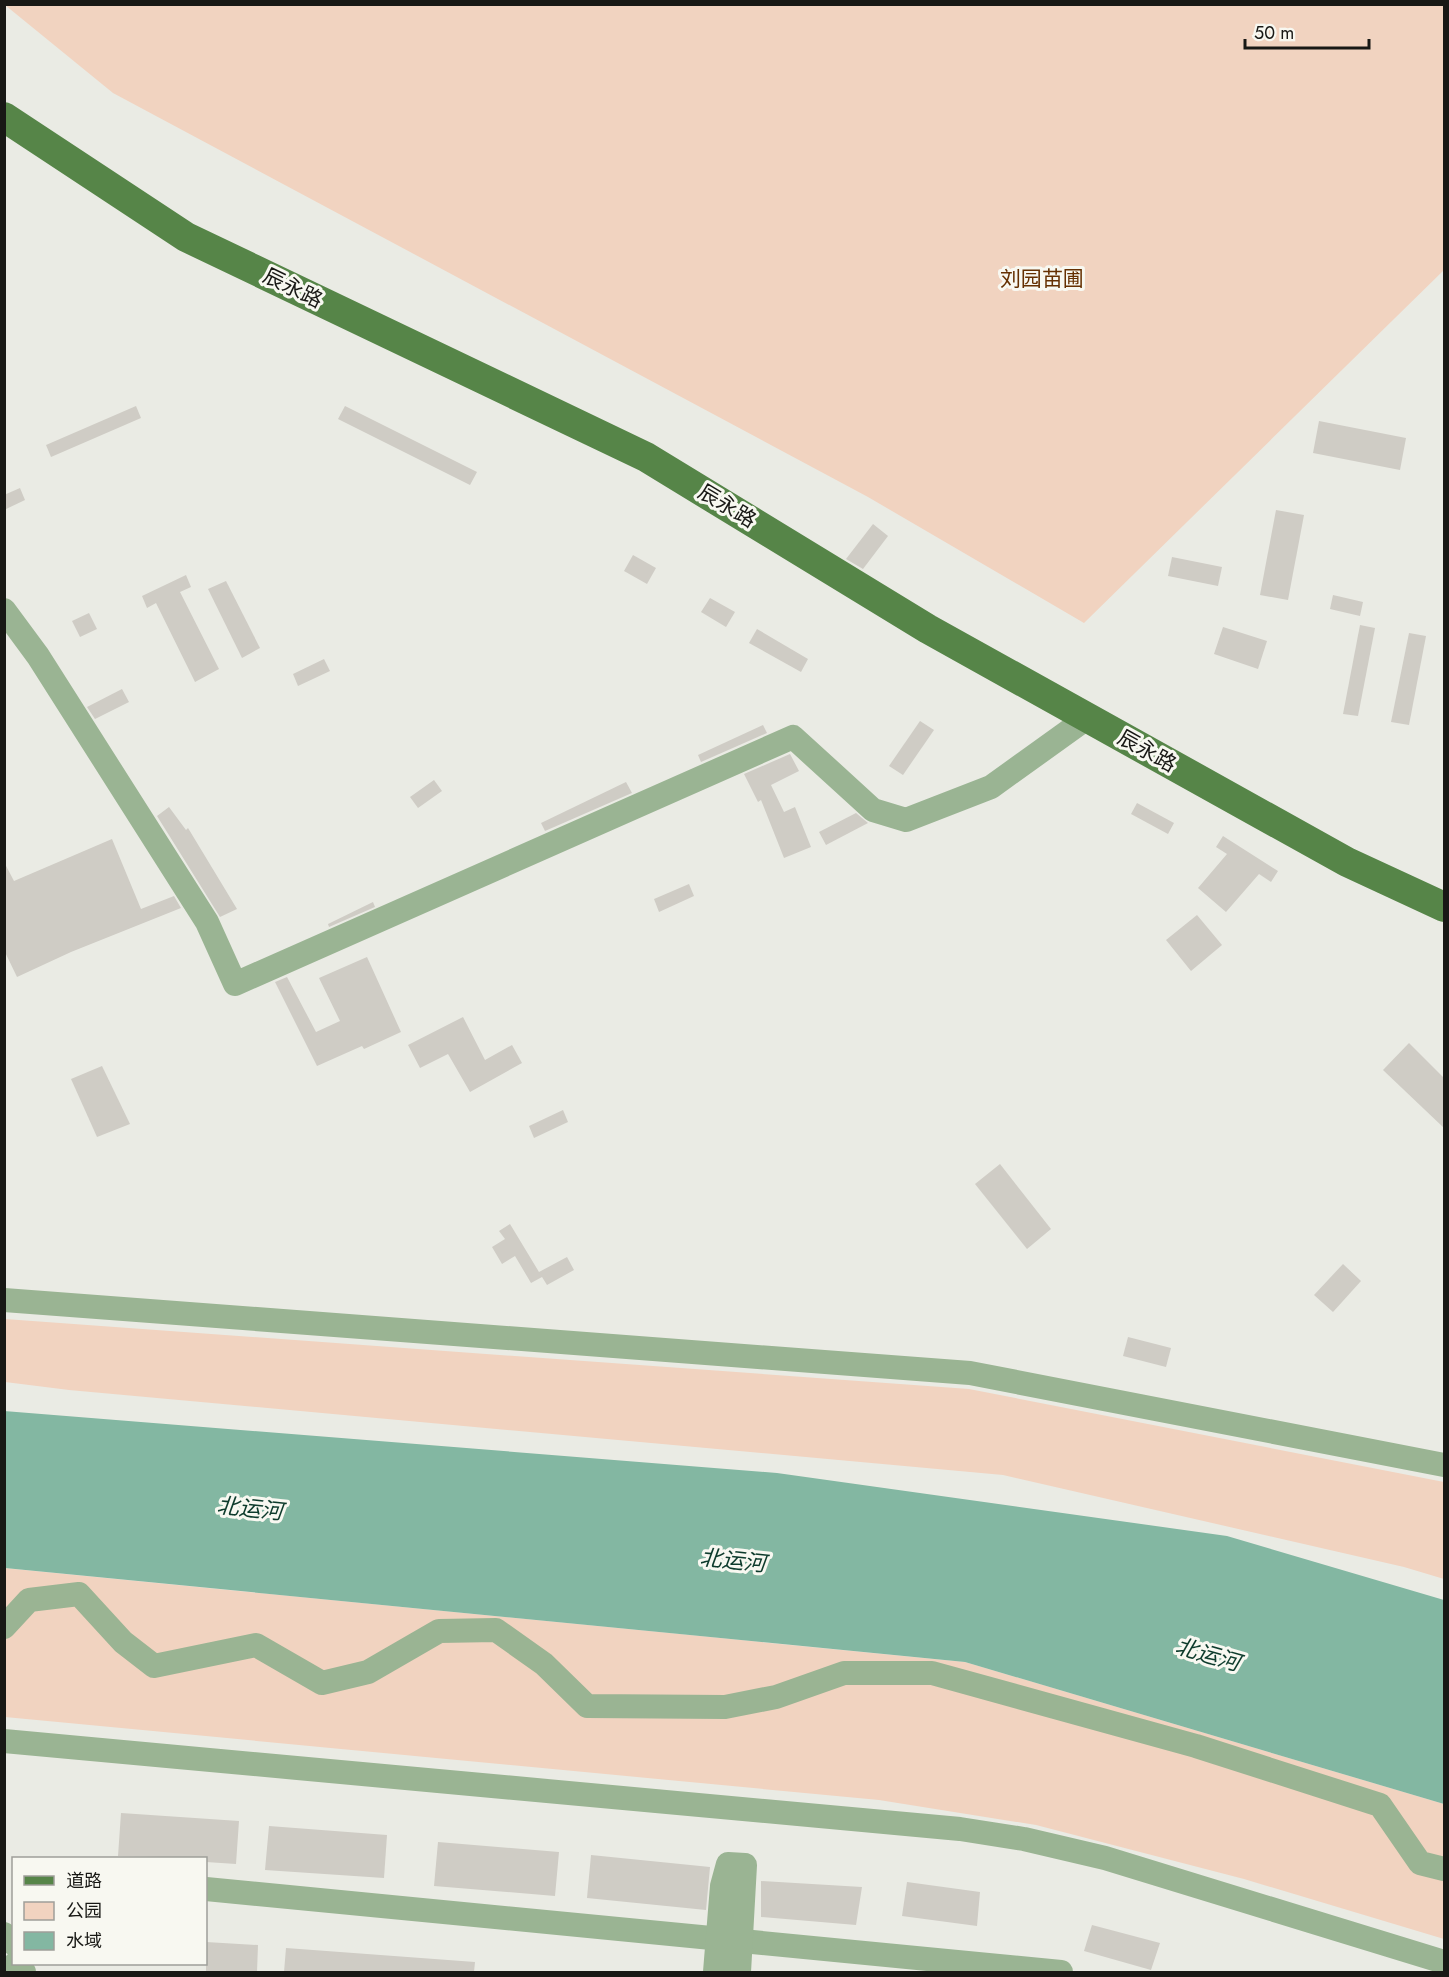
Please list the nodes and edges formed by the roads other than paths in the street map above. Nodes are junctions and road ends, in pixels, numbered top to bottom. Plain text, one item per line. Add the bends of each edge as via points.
1 (4, 117) edge
2 (4, 610) edge
3 (1087, 718) junction
4 (1444, 907) edge
5 (4, 1300) edge
6 (1444, 1465) edge
7 (4, 1627) edge
8 (4, 1741) edge
9 (1444, 1869) edge
10 (207, 1889) edge
11 (717, 1940) junction
12 (741, 1942) junction
13 (1444, 1962) edge
14 (716, 1972) edge
15 (740, 1972) edge
16 (1062, 1972) edge

1 - 3 main road, 辰永路 via 186,237 646,457 928,629
2 - 3 street via 38,656 207,922 235,984 793,737 873,810 906,820 991,787
3 - 4 main road, 辰永路 via 1347,862
5 - 6 street via 970,1373
7 - 9 street via 29,1600 79,1594 123,1642 154,1666 256,1645 322,1683 368,1672 439,1631 496,1630 544,1664 587,1706 725,1707 776,1697 844,1673 932,1673 1196,1746 1380,1805 1420,1863
8 - 13 street via 960,1829 1105,1858
10 - 11 street
11 - 12 street
11 - 12 street via 728,1864 745,1865
11 - 14 street
12 - 15 street
12 - 16 street

